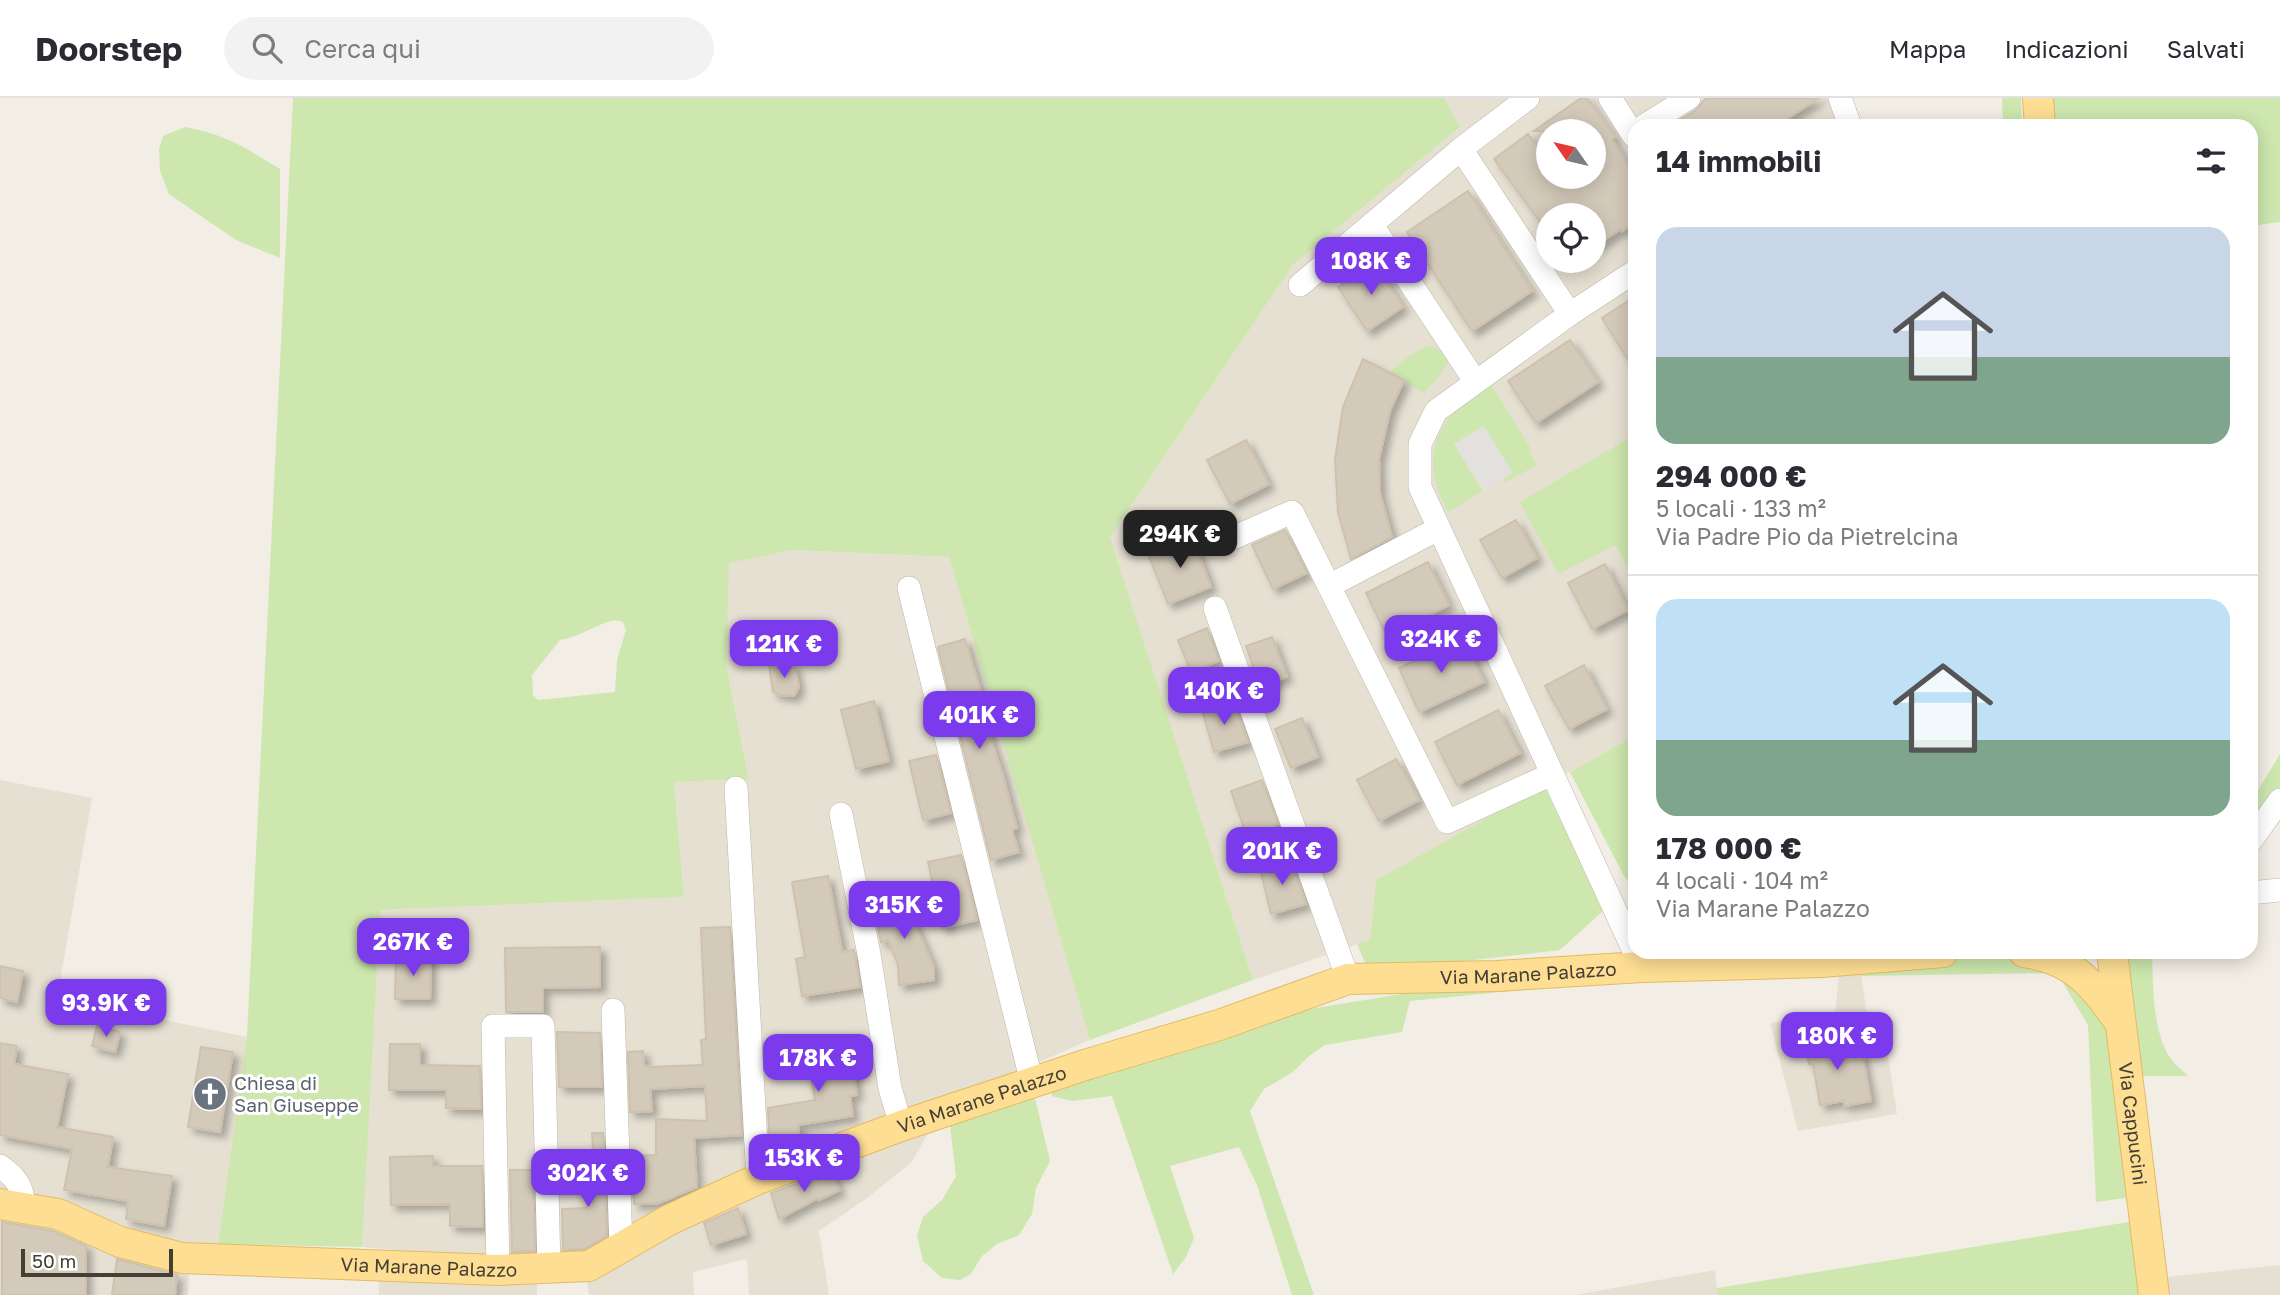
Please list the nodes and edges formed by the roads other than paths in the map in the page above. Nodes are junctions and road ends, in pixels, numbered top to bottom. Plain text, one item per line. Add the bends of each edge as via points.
1 (1528, 98) edge
2 (1610, 98) edge
3 (1689, 98) edge
4 (1840, 98) edge
5 (2038, 98) edge
6 (1656, 119) edge
7 (1848, 119) edge
8 (2040, 119) edge
9 (1628, 122) edge
10 (1461, 149) junction
11 (1372, 225) junction
12 (1628, 276) edge
13 (1300, 285) dead end
14 (1570, 314) junction
15 (1475, 381) junction
16 (1438, 528) junction
17 (1235, 537) dead end
18 (1329, 586) junction
19 (909, 588) dead end
20 (1215, 608) dead end
21 (1552, 774) junction
22 (736, 788) dead end
23 (2280, 800) edge
24 (841, 814) dead end
25 (2258, 831) edge
26 (2280, 890) edge
27 (2258, 893) edge
28 (1628, 937) edge
29 (1628, 957) edge
30 (1729, 959) edge
31 (1858, 959) edge
32 (2050, 959) edge
33 (2076, 959) edge
34 (2113, 959) edge
35 (2065, 963) junction
36 (1348, 979) junction
37 (613, 1010) dead end
38 (2121, 1024) junction
39 (1032, 1083) junction
40 (901, 1126) junction
41 (0, 1166) edge
42 (758, 1179) junction
43 (11, 1205) edge
44 (621, 1247) junction
45 (549, 1268) junction
46 (498, 1270) junction
47 (2154, 1295) edge

1 - 10 street
2 - 9 street
3 - 6 street
4 - 7 street
5 - 8 main road
10 - 11 street
10 - 14 street
11 - 13 street
11 - 15 street
12 - 14 street
14 - 15 street
15 - 16 street via 1436,411 1420,444 1420,487
16 - 18 street
16 - 21 street
17 - 18 street via 1292,512
18 - 21 street via 1447,822
19 - 39 street
20 - 36 street
21 - 28 street
22 - 42 street
23 - 25 street
24 - 40 street via 890,1088
26 - 27 street
29 - 36 main road, Via Marane Palazzo via 1497,976
30 - 31 main road, Via Marane Palazzo
32 - 35 main road
33 - 35 main road
34 - 38 main road, Via Cappucini
35 - 38 main road via 2095,987
36 - 39 main road, Via Marane Palazzo
37 - 44 street
38 - 47 main road, Via Cappucini
39 - 40 main road, Via Marane Palazzo
40 - 42 main road, Via Marane Palazzo
41 - 43 street via 24,1191
42 - 44 main road, Via Marane Palazzo
43 - 46 main road, Via Marane Palazzo via 58,1214 120,1242 182,1258
44 - 45 main road, Via Marane Palazzo via 589,1266
45 - 46 main road, Via Marane Palazzo
45 - 46 street via 542,1026 493,1026

